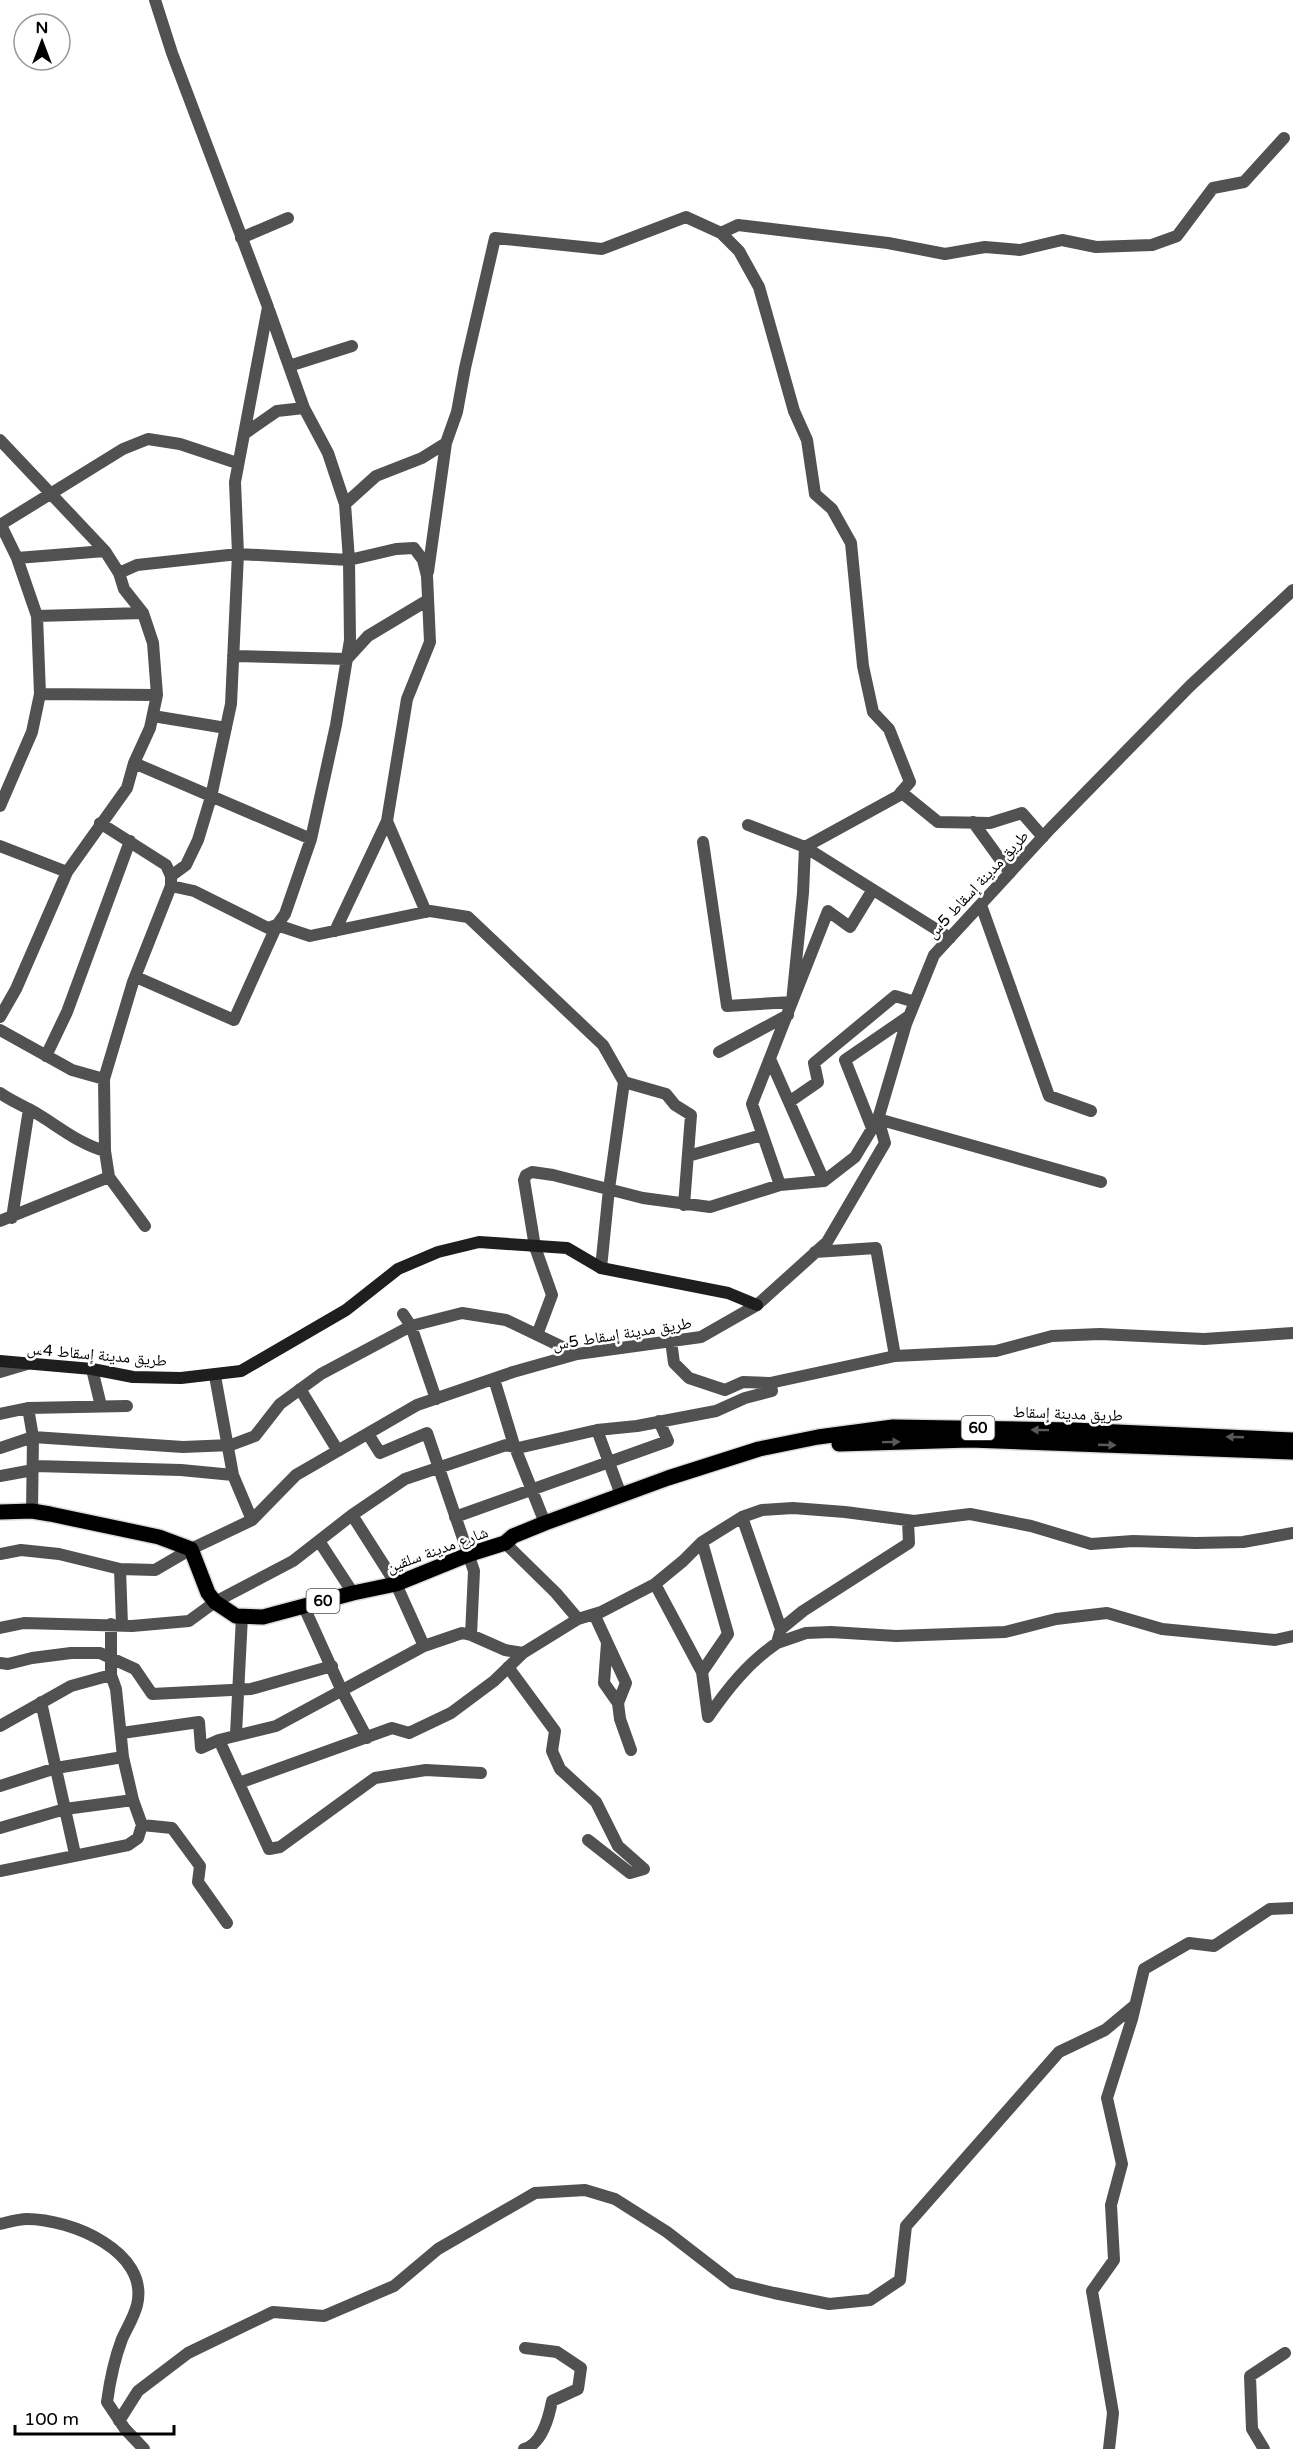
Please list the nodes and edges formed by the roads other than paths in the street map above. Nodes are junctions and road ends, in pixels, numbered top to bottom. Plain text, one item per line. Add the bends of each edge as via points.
1 (155, 0) edge
2 (1284, 138) dead end
3 (288, 218) dead end
4 (721, 233) junction
5 (241, 238) junction
6 (268, 307) junction
7 (352, 346) dead end
8 (289, 366) junction
9 (304, 408) junction
10 (244, 434) junction
11 (0, 440) edge
12 (446, 443) junction
13 (237, 463) junction
14 (51, 494) junction
15 (345, 504) junction
16 (1, 525) edge
17 (105, 550) junction
18 (238, 554) junction
19 (17, 558) junction
20 (349, 560) junction
21 (118, 573) junction
22 (427, 576) junction
23 (1293, 590) edge
24 (428, 600) junction
25 (143, 613) junction
26 (37, 616) junction
27 (233, 656) junction
28 (347, 659) junction
29 (40, 694) junction
30 (157, 695) junction
31 (153, 716) junction
32 (226, 728) junction
33 (134, 763) junction
34 (901, 792) junction
35 (211, 797) junction
36 (0, 806) edge
37 (387, 821) junction
38 (974, 822) junction
39 (100, 823) junction
40 (748, 825) dead end
41 (1043, 837) junction
42 (312, 839) junction
43 (130, 841) junction
44 (703, 842) dead end
45 (0, 846) edge
46 (805, 847) junction
47 (67, 872) junction
48 (1010, 873) junction
49 (171, 881) junction
50 (872, 891) junction
51 (981, 904) junction
52 (426, 912) junction
53 (277, 925) junction
54 (335, 931) junction
55 (950, 938) junction
56 (136, 977) junction
57 (792, 1002) junction
58 (915, 1002) junction
59 (788, 1015) junction
60 (909, 1016) junction
61 (0, 1017) edge
62 (0, 1030) edge
63 (719, 1052) dead end
64 (46, 1056) junction
65 (770, 1059) junction
66 (104, 1079) junction
67 (624, 1083) junction
68 (0, 1093) edge
69 (789, 1102) junction
70 (28, 1109) junction
71 (1091, 1111) dead end
72 (875, 1124) junction
73 (762, 1135) junction
74 (105, 1151) junction
75 (688, 1156) junction
76 (109, 1177) junction
77 (824, 1181) junction
78 (1101, 1182) dead end
79 (780, 1185) junction
80 (609, 1188) junction
81 (684, 1205) junction
82 (6, 1219) edge
83 (146, 1226) dead end
84 (535, 1247) junction
85 (815, 1252) junction
86 (601, 1268) junction
87 (757, 1305) junction
88 (403, 1314) dead end
89 (411, 1326) junction
90 (1293, 1333) edge
91 (537, 1335) junction
92 (671, 1341) junction
93 (577, 1354) junction
94 (895, 1356) junction
95 (0, 1360) edge
96 (27, 1364) junction
97 (92, 1369) junction
98 (0, 1372) edge
99 (215, 1376) junction
100 (494, 1379) junction
101 (770, 1383) junction
102 (300, 1389) junction
103 (436, 1399) junction
104 (101, 1406) junction
105 (128, 1406) dead end
106 (28, 1408) junction
107 (0, 1414) edge
108 (659, 1421) junction
109 (597, 1430) junction
110 (368, 1434) junction
111 (33, 1437) junction
112 (1293, 1440) edge
113 (514, 1445) junction
114 (228, 1446) junction
115 (183, 1447) junction
116 (0, 1448) edge
117 (338, 1451) junction
118 (1293, 1452) edge
119 (608, 1461) junction
120 (438, 1467) junction
121 (33, 1470) junction
122 (181, 1470) junction
123 (233, 1475) junction
124 (0, 1476) edge
125 (668, 1478) junction
126 (532, 1489) junction
127 (621, 1495) junction
128 (32, 1511) junction
129 (0, 1512) edge
130 (352, 1515) junction
131 (742, 1516) junction
132 (455, 1517) junction
133 (252, 1520) junction
134 (908, 1521) junction
135 (545, 1522) junction
136 (1293, 1533) edge
137 (319, 1541) junction
138 (702, 1542) junction
139 (506, 1543) junction
140 (191, 1549) junction
141 (0, 1554) edge
142 (470, 1554) junction
143 (120, 1569) junction
144 (396, 1584) junction
145 (655, 1584) junction
146 (353, 1593) junction
147 (215, 1602) junction
148 (304, 1607) junction
149 (594, 1614) junction
150 (242, 1616) junction
151 (578, 1619) junction
152 (116, 1624) junction
153 (0, 1628) edge
154 (780, 1629) junction
155 (471, 1635) junction
156 (1293, 1636) edge
157 (607, 1642) junction
158 (777, 1643) junction
159 (424, 1646) junction
160 (523, 1653) junction
161 (111, 1659) junction
162 (0, 1663) edge
163 (332, 1666) junction
164 (508, 1667) junction
165 (702, 1671) junction
166 (111, 1675) junction
167 (238, 1690) junction
168 (342, 1691) junction
169 (41, 1702) junction
170 (618, 1703) junction
171 (0, 1726) edge
172 (122, 1733) junction
173 (236, 1734) junction
174 (367, 1738) junction
175 (219, 1740) junction
176 (631, 1750) dead end
177 (123, 1757) junction
178 (56, 1768) junction
179 (481, 1773) dead end
180 (238, 1783) junction
181 (0, 1786) edge
182 (133, 1800) junction
183 (65, 1809) junction
184 (142, 1825) junction
185 (0, 1828) edge
186 (588, 1840) dead end
187 (75, 1854) junction
188 (0, 1871) edge
189 (1293, 1908) edge
190 (228, 1923) dead end
191 (1135, 2005) junction
192 (0, 2224) edge
193 (525, 2348) dead end
194 (1284, 2353) dead end
195 (119, 2421) junction
196 (144, 2449) edge
197 (524, 2449) edge
198 (1109, 2449) edge
199 (1264, 2449) edge

1 - 5 street
2 - 4 street via 1244,182 1213,188 1177,236 1152,245 1096,247 1062,240 1020,250 985,247 945,254 738,225
3 - 5 street
4 - 12 street via 686,217 602,249 495,238 457,412
4 - 34 street via 739,251 759,286 794,411 807,440 815,494 832,509 851,543 863,666 873,712 889,729 910,782
5 - 6 street
6 - 8 street
6 - 10 street
7 - 8 street
8 - 9 street
9 - 10 street via 277,411
9 - 15 street via 328,453
10 - 13 street
11 - 14 street
12 - 15 street via 422,458 376,476
12 - 22 street
13 - 14 street via 180,444 148,439 123,448
13 - 18 street
14 - 16 street
14 - 17 street
15 - 20 street
16 - 19 street
17 - 19 street
17 - 21 street
18 - 20 street
18 - 21 street via 137,564
18 - 27 street
19 - 26 street
20 - 22 street via 414,548 423,560
20 - 28 street
21 - 25 street via 124,589
22 - 24 street
23 - 41 street, طريق مدينة إسقاط 5س via 1191,686
24 - 28 street via 368,636
24 - 37 street via 430,642 407,699
25 - 26 street
25 - 30 street via 153,643
26 - 29 street
27 - 28 street
27 - 32 street
28 - 42 street
29 - 30 street
29 - 36 street via 32,732
30 - 31 street
31 - 32 street
31 - 33 street
32 - 35 street
33 - 35 street
33 - 39 street via 127,788
34 - 38 street via 939,822
34 - 46 street
35 - 42 street
35 - 49 street via 190,857
37 - 52 street
37 - 54 street
38 - 41 street via 990,823 1022,813
38 - 48 street
39 - 43 street
39 - 47 street
40 - 46 street
41 - 48 street, طريق مدينة إسقاط 5س
42 - 53 street via 285,914
43 - 49 street via 166,865
43 - 64 street via 67,1012
44 - 57 street via 727,1006
45 - 47 street
46 - 50 street
46 - 57 street
47 - 61 street
48 - 51 street, طريق مدينة إسقاط 5س
49 - 53 street via 268,928
49 - 56 street
50 - 55 street
50 - 57 street via 850,927 828,911
51 - 55 street, طريق مدينة إسقاط 5س
51 - 71 street via 1049,1096
52 - 54 street
52 - 67 street via 468,917 603,1045
53 - 54 street via 310,936
53 - 56 street via 234,1020
55 - 58 street, طريق مدينة إسقاط 5س via 934,955
56 - 66 street
57 - 59 street
58 - 60 street, طريق مدينة إسقاط 5س
58 - 69 street via 895,996 814,1063 818,1082
59 - 63 street
59 - 65 street
60 - 72 street, طريق مدينة إسقاط 5س
60 - 72 street via 845,1060
62 - 64 street
64 - 66 street via 72,1070
65 - 69 street
65 - 73 street via 752,1104
66 - 74 street
67 - 75 street via 666,1094 691,1115
67 - 80 street
68 - 70 street
69 - 77 street
70 - 74 street via 89,1146
70 - 82 street
72 - 77 street via 855,1157
72 - 78 street
72 - 85 street, طريق مدينة إسقاط 5س via 885,1143 827,1242
73 - 75 street
73 - 79 street
74 - 76 street
75 - 81 street
76 - 82 street
76 - 83 street
77 - 79 street
79 - 81 street via 710,1208
80 - 81 street
80 - 84 street via 553,1175 526,1175
80 - 86 street
84 - 86 street, طريق مدينة إسقاط 4س via 567,1248
84 - 91 street via 552,1295
84 - 99 street, طريق مدينة إسقاط 4س via 479,1242 438,1252 398,1269 346,1310 241,1371
85 - 87 street, طريق مدينة إسقاط 5س
85 - 94 street via 876,1248
86 - 87 street, طريق مدينة إسقاط 4س via 728,1293
87 - 92 street, طريق مدينة إسقاط 5س via 701,1337
88 - 89 street
89 - 91 street via 462,1313 506,1320
89 - 102 street
89 - 103 street
90 - 94 street via 1204,1340 1100,1334 1052,1336 996,1351
91 - 93 street
92 - 93 street, طريق مدينة إسقاط 5س
92 - 101 street via 674,1363 689,1378 725,1390 743,1382
93 - 100 street, طريق مدينة إسقاط 5س
94 - 101 street
95 - 96 street, طريق مدينة إسقاط 4س
96 - 97 street, طريق مدينة إسقاط 4س
96 - 98 street
97 - 99 street, طريق مدينة إسقاط 4س via 133,1377
97 - 104 street
99 - 114 street
100 - 103 street, طريق مدينة إسقاط 5س
100 - 113 street
101 - 108 street via 772,1391 716,1411
102 - 114 street via 280,1404 255,1436
102 - 117 street
103 - 110 street, طريق مدينة إسقاط 5س via 417,1405
104 - 105 street
104 - 106 street
106 - 107 street
106 - 111 street
108 - 109 street
108 - 119 street via 668,1441
109 - 113 street via 518,1448
109 - 119 street
110 - 117 street, طريق مدينة إسقاط 5س
110 - 120 street via 380,1453 427,1433
111 - 115 street
111 - 116 street
111 - 121 street
112 -> 125 main road, طريق مدينة إسقاط / 60 via 893,1427 759,1449
113 - 120 street
113 - 126 street
114 - 115 street
114 - 123 street
115 - 122 street
117 - 133 street, طريق مدينة إسقاط 5س via 296,1475
125 -> 118 main road, 60 via 764,1455 852,1442 970,1440
119 - 126 street
119 - 127 street
120 - 130 street via 405,1479
120 - 132 street
121 - 122 street via 35,1466
121 - 124 street
121 - 128 street
122 - 123 street
123 - 133 street
125 - 127 main road, شارع مدينة سلقين / 60
126 - 132 street
126 - 135 street
127 - 135 main road, شارع مدينة سلقين / 60
128 - 129 main road
128 - 140 main road via 159,1537
130 - 137 street
130 - 144 street
131 - 134 street via 793,1508
131 - 138 street
131 - 154 street
132 - 142 street
133 - 140 street, طريق مدينة إسقاط 5س
134 - 136 street via 970,1514 1031,1526 1091,1544 1243,1542
134 - 154 street via 909,1543
135 - 139 main road, شارع مدينة سلقين / 60
137 - 146 street
137 - 147 street via 293,1561
138 - 145 street
138 - 165 street via 728,1634
139 - 142 main road, شارع مدينة سلقين / 60
139 - 151 street
140 - 143 street, طريق مدينة إسقاط 5س via 155,1570
140 - 147 main road
141 - 143 street, طريق مدينة إسقاط 5س via 21,1550 59,1554
142 - 144 main road, شارع مدينة سلقين / 60
142 - 155 street via 474,1571
143 - 152 street
144 - 146 main road, شارع مدينة سلقين / 60
144 - 159 street
145 - 149 street
145 - 165 street
146 - 148 main road, شارع مدينة سلقين / 60
147 - 150 main road, شارع مدينة سلقين / 60
147 - 152 street via 189,1621
148 - 150 main road, شارع مدينة سلقين / 60 via 263,1617
148 - 163 street
149 - 151 street
149 - 157 street
150 - 167 street
151 - 160 street
152 - 153 street via 24,1623
152 - 161 street
154 - 158 street
155 - 159 street via 462,1633
155 - 160 street
156 - 158 street via 1275,1640 1162,1629 1107,1613 1056,1619 1005,1632 896,1636 806,1633
157 - 170 street via 604,1683
157 - 170 street via 626,1683
158 - 165 street via 731,1683 708,1717
159 - 168 street
160 - 164 street
161 - 162 street via 100,1653 71,1653
161 - 166 street
161 - 167 street via 135,1669 152,1694
163 - 167 street
163 - 168 street
164 - 174 street via 451,1713 409,1733 392,1728
164 - 186 street via 555,1731 552,1751 560,1769 596,1802 618,1846 644,1869 630,1873
166 - 169 street via 71,1686
166 - 172 street
167 - 173 street
168 - 173 street via 276,1726
168 - 174 street
169 - 171 street
169 - 178 street
170 - 176 street
172 - 175 street via 199,1722 201,1748
172 - 177 street
173 - 175 street
174 - 180 street
175 - 180 street
177 - 178 street
177 - 182 street
178 - 181 street
178 - 183 street
179 - 180 street via 426,1770 375,1778 280,1847 269,1849
182 - 183 street
182 - 184 street
183 - 185 street
183 - 187 street
184 - 187 street via 138,1838 128,1845
184 - 190 street via 172,1828 200,1866 198,1882
187 - 188 street
189 - 191 street via 1270,1909 1214,1947 1189,1943 1144,1969
191 - 195 street via 1105,2030 1059,2052 906,2226 900,2280 870,2300 829,2304 733,2283 667,2232 615,2199 585,2190 535,2193 438,2249 394,2286 324,2316 273,2312 188,2353 138,2391
191 - 198 street via 1107,2098 1122,2164 1111,2205 1114,2260 1092,2291 1113,2412
192 - 195 street via 27,2219 60,2224 98,2238 123,2255 137,2281 137,2304 112,2371 107,2402
193 - 197 street via 557,2352 581,2368 578,2389 552,2401 548,2422 530,2447
194 - 199 street via 1250,2376 1252,2429
195 - 196 street

